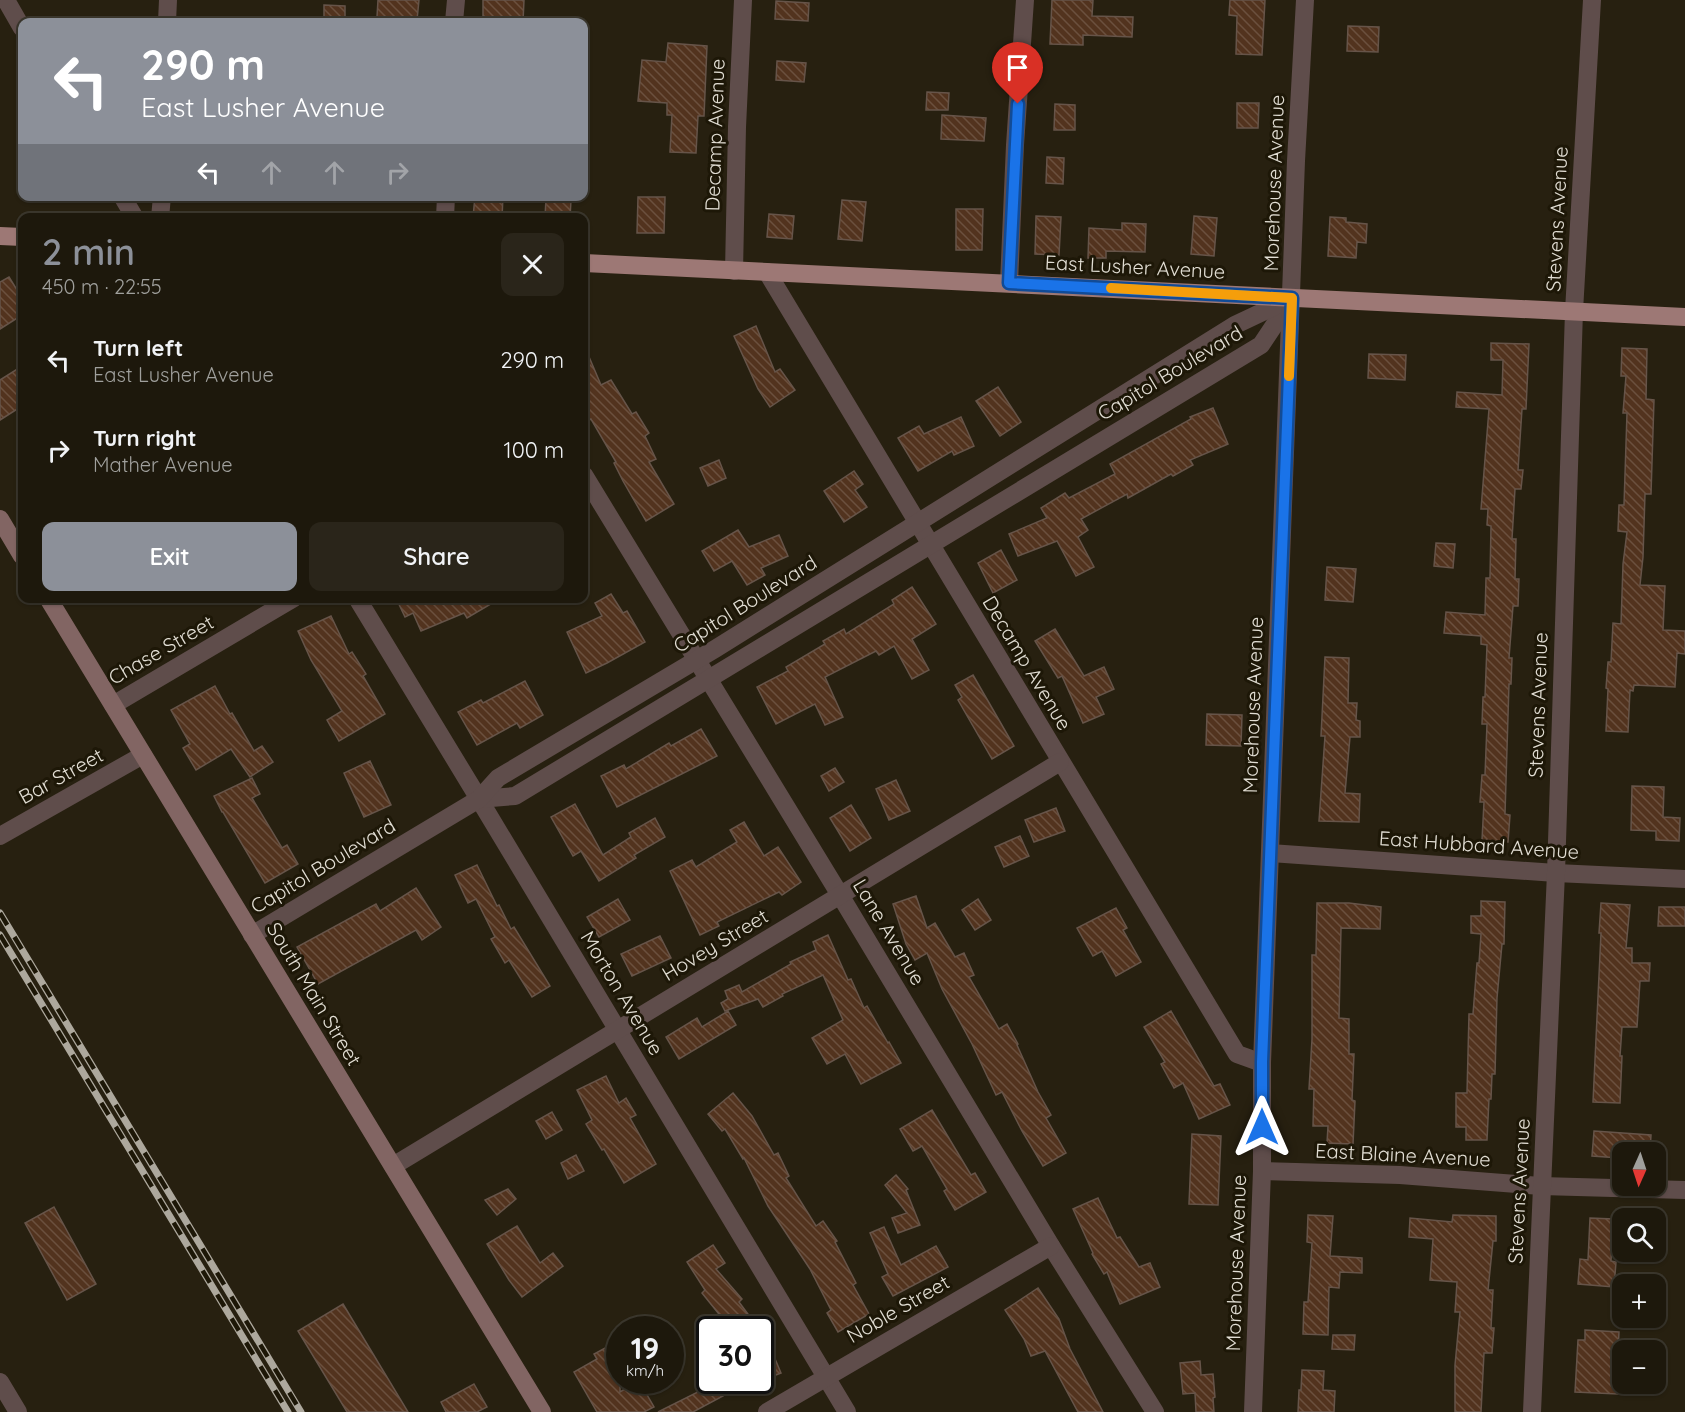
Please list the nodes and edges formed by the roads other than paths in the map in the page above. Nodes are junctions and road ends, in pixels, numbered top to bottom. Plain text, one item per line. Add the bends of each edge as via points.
1 (6, 0) edge
2 (168, 0) edge
3 (456, 0) edge
4 (742, 0) edge
5 (1024, 0) edge
6 (1305, 0) edge
7 (1592, 0) edge
8 (167, 18) edge
9 (454, 18) edge
10 (18, 21) edge
11 (0, 236) edge
12 (18, 237) edge
13 (588, 263) edge
14 (734, 271) junction
15 (766, 272) junction
16 (1009, 283) junction
17 (1292, 298) junction
18 (1574, 311) junction
19 (1685, 317) edge
20 (588, 482) edge
21 (0, 519) edge
22 (917, 524) junction
23 (930, 545) junction
24 (18, 549) edge
25 (51, 603) edge
26 (286, 603) edge
27 (360, 603) edge
28 (696, 660) junction
29 (707, 678) junction
30 (113, 705) junction
31 (143, 755) junction
32 (1060, 762) junction
33 (479, 799) junction
34 (0, 836) edge
35 (1270, 853) junction
36 (1556, 873) junction
37 (1685, 879) edge
38 (840, 895) junction
39 (252, 935) junction
40 (618, 1031) junction
41 (1262, 1062) junction
42 (393, 1166) junction
43 (1262, 1171) junction
44 (1542, 1186) junction
45 (1685, 1190) edge
46 (1051, 1246) junction
47 (826, 1377) junction
48 (0, 1382) edge
49 (18, 1412) edge
50 (542, 1412) edge
51 (767, 1412) edge
52 (847, 1412) edge
53 (1155, 1412) edge
54 (1253, 1412) edge
55 (1532, 1412) edge

1 - 10 street
2 - 8 street
3 - 9 street
4 - 14 street, Decamp Avenue
5 - 16 street
6 - 17 street, Morehouse Avenue
7 - 18 street, Stevens Avenue
11 - 12 main road
13 - 14 main road, East Lusher Avenue
14 - 15 main road, East Lusher Avenue
15 - 16 main road, East Lusher Avenue
15 - 22 street, Decamp Avenue
16 - 17 main road, East Lusher Avenue
17 - 18 main road, East Lusher Avenue
17 - 22 street, Capitol Boulevard via 1235,325
17 - 23 street, Capitol Boulevard via 1260,345
17 - 35 street, Morehouse Avenue
18 - 19 main road, East Lusher Avenue
18 - 36 street, Stevens Avenue
20 - 28 street, Lane Avenue
21 - 24 main road
22 - 23 street, Decamp Avenue
22 - 28 street, Capitol Boulevard
23 - 29 street, Capitol Boulevard
23 - 32 street, Decamp Avenue
25 - 30 main road, South Main Street
26 - 30 street, Chase Street
27 - 33 street, Morton Avenue
28 - 29 street, Lane Avenue
28 - 33 street, Capitol Boulevard via 498,778
29 - 33 street, Capitol Boulevard via 515,796
29 - 38 street, Lane Avenue
30 - 31 main road, South Main Street
31 - 34 street, Bar Street
31 - 39 main road, South Main Street
32 - 38 street, Hovey Street
32 - 41 street, Decamp Avenue via 1237,1054
33 - 39 street, Capitol Boulevard
33 - 40 street, Morton Avenue
35 - 36 street, East Hubbard Avenue
35 - 41 street, Morehouse Avenue
36 - 37 street, East Hubbard Avenue
36 - 44 street, Stevens Avenue
38 - 40 street, Hovey Street
38 - 46 street, Lane Avenue
39 - 42 main road, South Main Street
40 - 42 street, Hovey Street
40 - 47 street, Morton Avenue
41 - 43 street, Morehouse Avenue
42 - 50 main road, South Main Street
43 - 44 street, East Blaine Avenue via 1400,1175
43 - 54 street, Morehouse Avenue
44 - 45 street, East Blaine Avenue
44 - 55 street, Stevens Avenue
46 - 47 street, Noble Street
46 - 53 street, Lane Avenue
47 - 51 street, Noble Street
47 - 52 street, Morton Avenue
48 - 49 street

